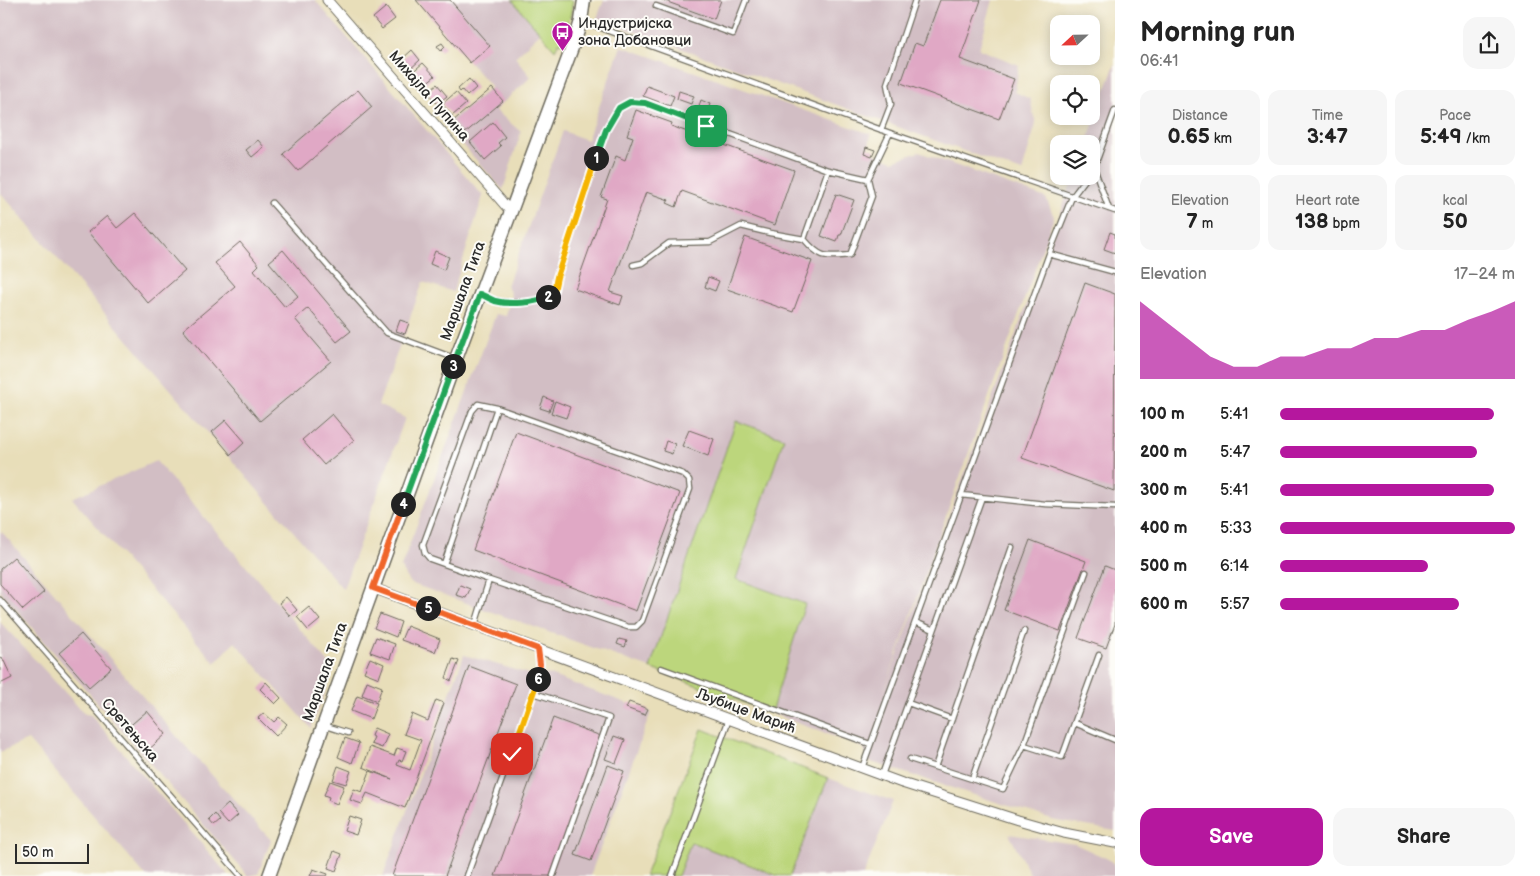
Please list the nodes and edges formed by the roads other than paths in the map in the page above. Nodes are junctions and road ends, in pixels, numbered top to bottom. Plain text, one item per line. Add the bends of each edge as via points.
1 (327, 0) edge
2 (584, 0) edge
3 (746, 0) edge
4 (915, 0) edge
5 (656, 6) dead end
6 (581, 21) junction
7 (1115, 110) edge
8 (881, 130) junction
9 (890, 133) junction
10 (1100, 151) edge
11 (828, 170) junction
12 (868, 179) junction
13 (1081, 185) edge
14 (1099, 185) edge
15 (1072, 197) junction
16 (272, 203) dead end
17 (1109, 209) junction
18 (510, 211) junction
19 (1115, 211) edge
20 (804, 239) junction
21 (1049, 254) junction
22 (633, 265) dead end
23 (1115, 272) edge
24 (480, 294) junction
25 (456, 359) junction
26 (497, 408) junction
27 (961, 495) junction
28 (982, 497) junction
29 (1115, 507) edge
30 (1012, 547) dead end
31 (444, 564) junction
32 (1086, 572) dead end
33 (489, 580) junction
34 (373, 588) junction
35 (0, 600) edge
36 (915, 622) junction
37 (475, 625) junction
38 (934, 630) junction
39 (1024, 631) dead end
40 (538, 649) junction
41 (1100, 655) dead end
42 (661, 668) dead end
43 (534, 692) junction
44 (908, 703) junction
45 (729, 719) junction
46 (952, 719) junction
47 (1075, 724) junction
48 (323, 725) junction
49 (348, 733) dead end
50 (1114, 738) edge
51 (870, 744) junction
52 (1024, 746) junction
53 (910, 759) dead end
54 (935, 767) junction
55 (862, 768) junction
56 (882, 775) junction
57 (972, 779) junction
58 (1115, 843) edge
59 (241, 876) edge
60 (268, 876) edge
61 (467, 876) edge
62 (553, 876) edge
63 (672, 876) edge

1 - 18 street, Михајла Пупина
2 - 6 main road, Маршала Тита
3 - 5 lane via 734,34
4 - 8 lane via 887,84 891,104
6 - 8 lane
6 - 18 main road, Маршала Тита
7 - 10 lane
8 - 9 lane
9 - 12 lane
9 - 15 lane
11 - 12 lane
11 - 20 lane
11 - 24 lane via 645,103 630,102 619,108 606,130 554,291 547,298 509,303 494,301
12 - 20 lane via 872,196 850,255 826,257 813,250
13 - 15 lane
14 - 17 lane
15 - 17 lane
15 - 21 lane
16 - 25 lane via 387,333
17 - 19 lane
18 - 24 main road, Маршала Тита
20 - 22 lane via 741,226 710,242 669,243 642,263
21 - 23 lane
21 - 27 lane
24 - 25 main road, Маршала Тита
25 - 34 main road, Маршала Тита
26 - 31 lane
26 - 31 lane via 478,404 472,411 424,545 425,554 430,559
26 - 33 lane via 683,474 690,480 690,490 642,621 636,628
27 - 28 lane
27 - 36 lane
28 - 29 lane
28 - 38 lane
30 - 46 lane
31 - 33 lane
32 - 52 lane
33 - 37 lane
34 - 37 street, Љубице Марић
34 - 48 main road, Маршала Тита
35 - 59 lane, Сретењска
36 - 38 lane
36 - 51 lane
37 - 40 street, Љубице Марић
38 - 44 lane
39 - 57 lane
40 - 43 lane via 539,678
40 - 45 street, Љубице Марић
41 - 47 lane
42 - 51 lane
43 - 61 lane
43 - 62 lane via 610,718
44 - 46 lane
44 - 56 lane
45 - 55 street, Љубице Марић
45 - 63 lane
46 - 54 lane
47 - 50 lane
47 - 52 lane via 1062,757
48 - 49 lane
48 - 60 main road, Маршала Тита
51 - 55 lane
52 - 57 lane via 1004,789
53 - 54 lane
54 - 57 lane
55 - 56 street, Љубице Марић
56 - 58 street, Љубице Марић via 1018,820

